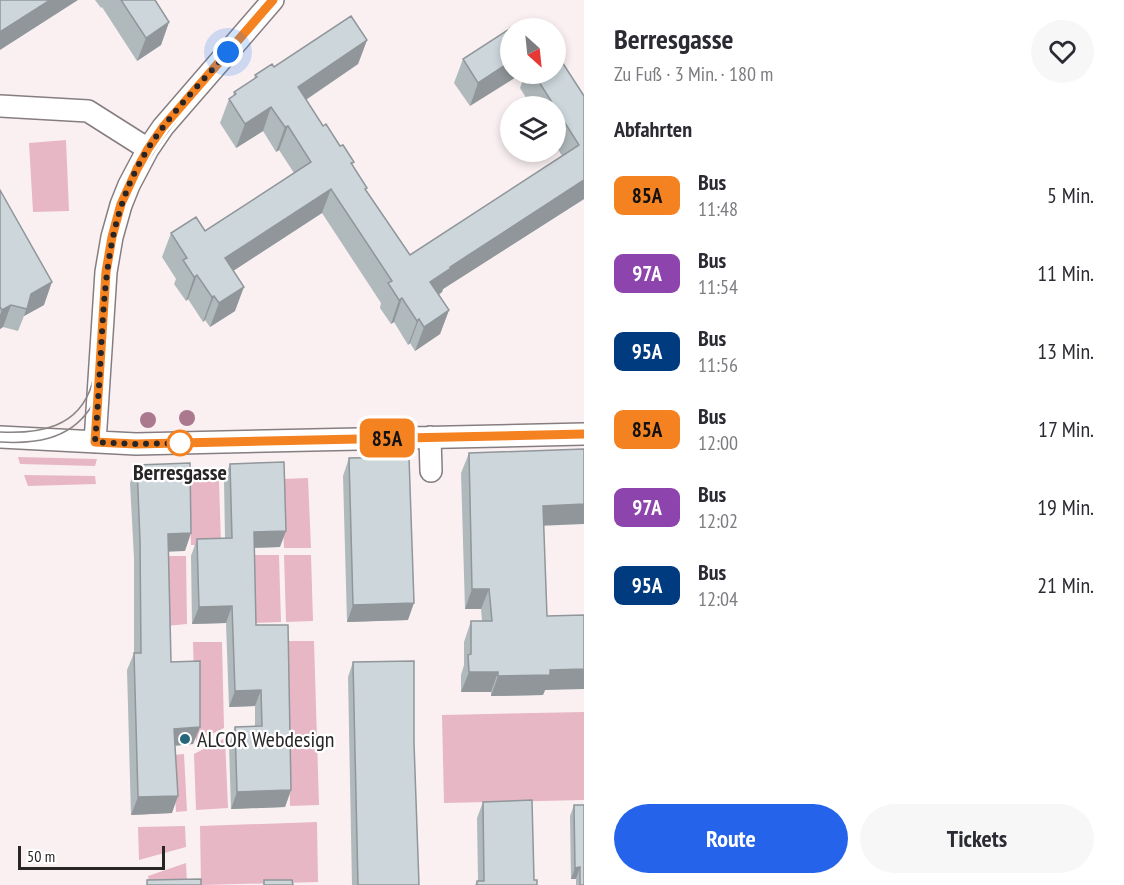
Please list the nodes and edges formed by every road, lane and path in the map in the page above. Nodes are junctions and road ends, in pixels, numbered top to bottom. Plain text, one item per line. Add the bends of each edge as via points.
1 (273, 0) edge
2 (0, 106) edge
3 (148, 149) junction
4 (584, 434) edge
5 (0, 437) edge
6 (430, 437) junction
7 (95, 442) junction
8 (431, 471) dead end

1 - 3 street
2 - 3 street via 88,111
3 - 7 street via 121,204 110,246
4 - 6 street
5 - 7 street
6 - 7 street
6 - 8 street

